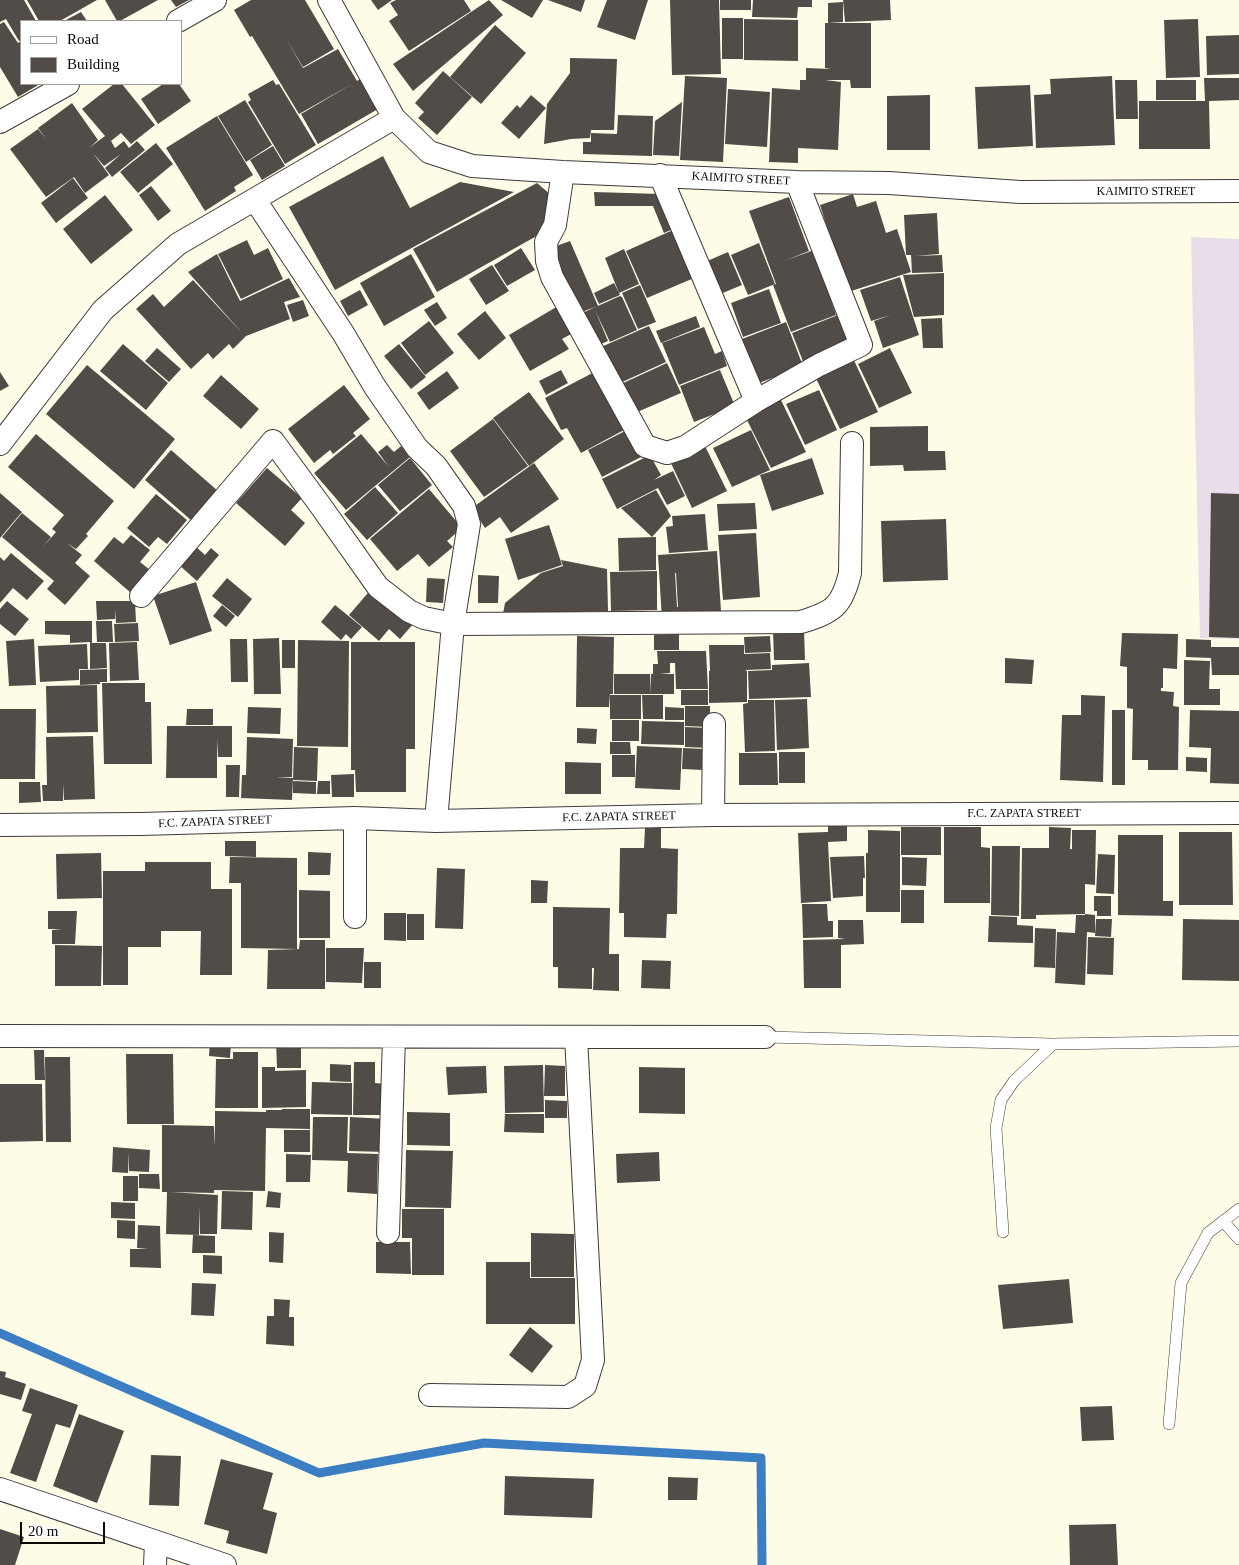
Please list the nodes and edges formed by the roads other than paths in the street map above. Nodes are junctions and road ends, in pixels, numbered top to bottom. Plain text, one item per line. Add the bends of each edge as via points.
1 (215, 0) edge
2 (329, 0) edge
3 (180, 20) edge
4 (66, 85) edge
5 (394, 118) junction
6 (0, 122) edge
7 (563, 172) junction
8 (660, 175) junction
9 (797, 182) junction
10 (1239, 191) edge
11 (255, 200) junction
12 (756, 400) junction
13 (852, 443) dead end
14 (0, 444) edge
15 (141, 596) dead end
16 (453, 624) junction
17 (714, 724) dead end
18 (1239, 813) edge
19 (713, 815) junction
20 (355, 818) junction
21 (436, 821) junction
22 (0, 825) edge
23 (355, 917) dead end
24 (0, 1036) edge
25 (394, 1037) junction
26 (576, 1037) junction
27 (765, 1038) joint
28 (1239, 1041) edge
29 (1053, 1044) junction
30 (1239, 1209) edge
31 (1223, 1222) junction
32 (388, 1232) dead end
33 (1003, 1232) dead end
34 (1239, 1239) edge
35 (430, 1395) dead end
36 (1169, 1424) dead end
37 (0, 1489) edge
38 (156, 1542) junction
39 (155, 1565) edge
40 (225, 1565) edge

1 - 3 street
2 - 5 street, KAIMITO STREET
4 - 6 street
5 - 7 street, KAIMITO STREET via 429,152 455,161 472,166
5 - 11 street
7 - 8 street, KAIMITO STREET
7 - 12 street via 555,225 546,242 547,261 552,277 646,446 667,453 685,447
8 - 9 street, KAIMITO STREET
8 - 12 street
9 - 10 street, KAIMITO STREET via 889,183 1020,192
9 - 12 street via 861,345
11 - 14 street via 178,244 103,310
11 - 16 street via 375,387 464,506 469,524
13 - 16 street via 850,573 847,588 825,615 801,622
15 - 16 street via 273,441 378,587 424,618
16 - 21 street
17 - 19 street
18 - 19 street, F.C. ZAPATA STREET
19 - 21 street, F.C. ZAPATA STREET
20 - 21 street, F.C. ZAPATA STREET
20 - 22 street, F.C. ZAPATA STREET
20 - 23 street
24 - 25 street
25 - 26 street
25 - 32 street
26 - 27 street
26 - 35 street via 593,1360 585,1386 568,1397
27 - 29 lane
28 - 29 lane
29 - 33 lane via 1014,1081 1001,1100 996,1128
30 - 31 lane
31 - 34 lane
31 - 36 lane via 1208,1234 1181,1283
37 - 38 street
38 - 39 street
38 - 40 street

